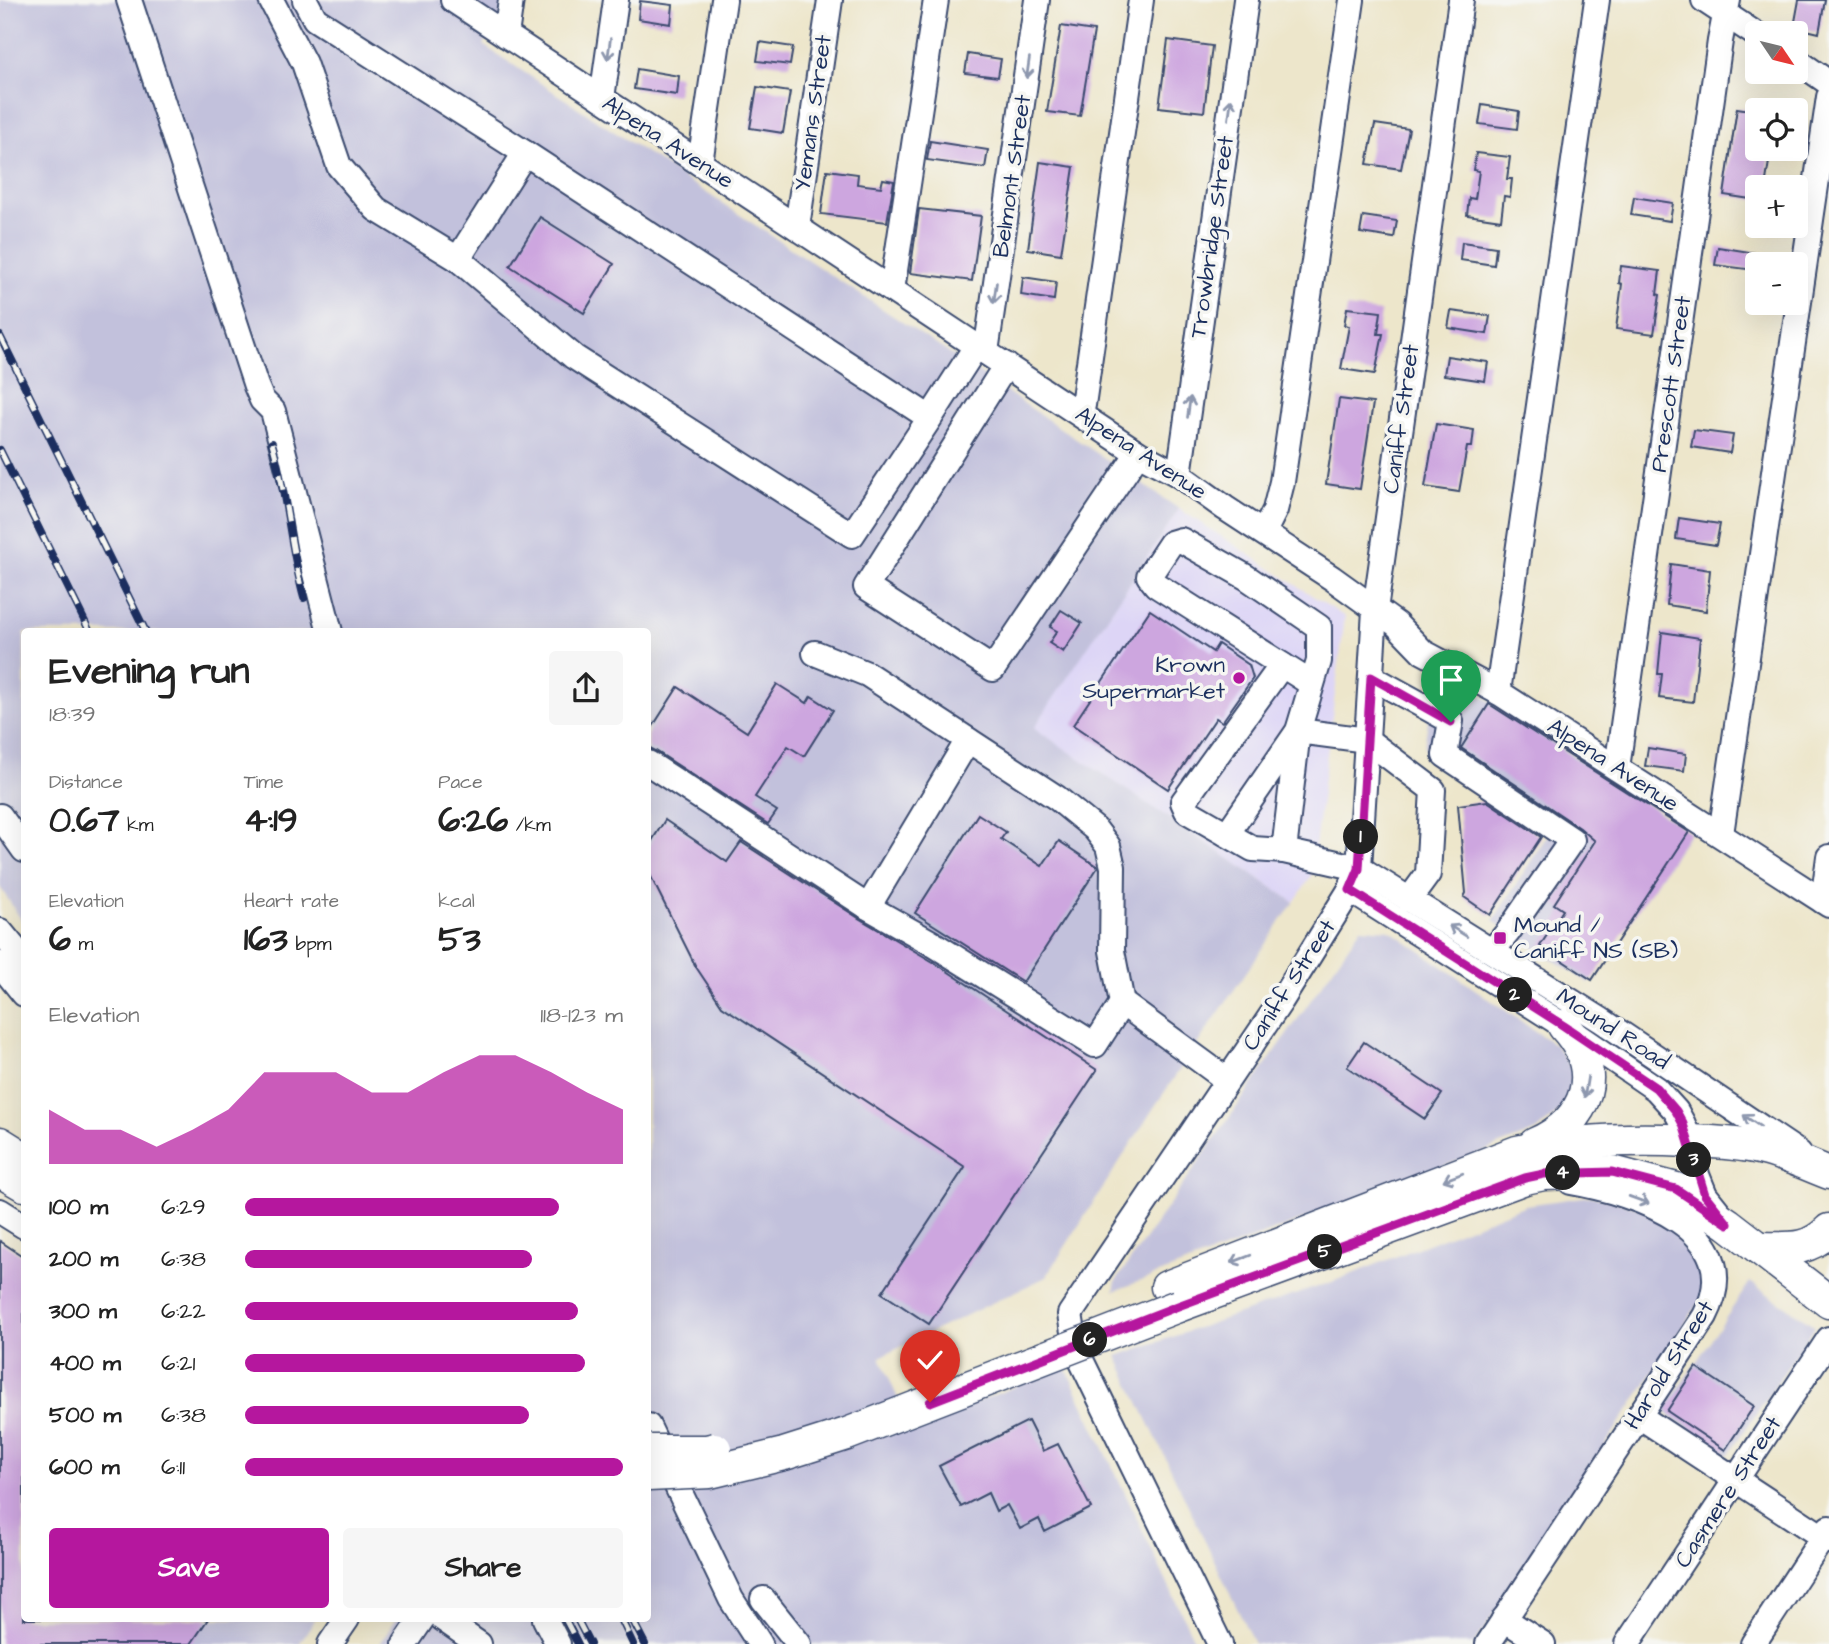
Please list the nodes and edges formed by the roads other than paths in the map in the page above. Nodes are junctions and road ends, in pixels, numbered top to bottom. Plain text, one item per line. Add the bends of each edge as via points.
1 (129, 0) edge
2 (271, 0) edge
3 (305, 0) edge
4 (453, 0) edge
5 (511, 0) edge
6 (616, 0) edge
7 (724, 0) edge
8 (830, 0) edge
9 (936, 0) edge
10 (1037, 0) edge
11 (1141, 0) edge
12 (1246, 0) edge
13 (1352, 0) edge
14 (1461, 0) edge
15 (1597, 0) edge
16 (1704, 0) edge
17 (1727, 7) edge
18 (1745, 24) edge
19 (506, 35) junction
20 (1808, 68) edge
21 (1829, 83) edge
22 (1829, 97) edge
23 (602, 98) junction
24 (525, 153) junction
25 (700, 163) junction
26 (797, 227) junction
27 (457, 260) junction
28 (892, 289) junction
29 (990, 354) junction
30 (1079, 413) junction
31 (930, 418) junction
32 (1138, 453) junction
33 (1179, 475) junction
34 (1264, 532) junction
35 (1375, 610) junction
36 (329, 628) edge
37 (815, 653) dead end
38 (1282, 665) junction
39 (1371, 677) junction
40 (1312, 684) junction
41 (1498, 692) junction
42 (1298, 731) junction
43 (968, 740) junction
44 (1367, 740) junction
45 (651, 764) edge
46 (1617, 768) junction
47 (0, 816) edge
48 (1227, 834) junction
49 (1721, 834) junction
50 (21, 846) edge
51 (1284, 851) junction
52 (1829, 857) edge
53 (1354, 879) junction
54 (1409, 900) junction
55 (1826, 903) edge
56 (868, 907) junction
57 (0, 931) edge
58 (1492, 951) junction
59 (21, 956) edge
60 (0, 964) edge
61 (21, 990) edge
62 (1122, 1003) junction
63 (1564, 1026) junction
64 (1227, 1080) junction
65 (1690, 1141) junction
66 (0, 1143) edge
67 (21, 1156) edge
68 (1521, 1165) junction
69 (0, 1171) edge
70 (1829, 1173) edge
71 (21, 1183) edge
72 (0, 1211) edge
73 (21, 1224) edge
74 (1728, 1224) junction
75 (1829, 1230) edge
76 (1759, 1248) junction
77 (1173, 1297) junction
78 (1829, 1302) edge
79 (1829, 1339) edge
80 (1639, 1416) junction
81 (651, 1432) edge
82 (651, 1451) edge
83 (651, 1475) edge
84 (1736, 1480) junction
85 (1827, 1536) edge
86 (763, 1599) dead end
87 (1504, 1619) junction
88 (345, 1622) edge
89 (420, 1622) edge
90 (447, 1622) edge
91 (547, 1622) edge
92 (1755, 1643) edge
93 (330, 1644) edge
94 (405, 1644) edge
95 (479, 1644) edge
96 (558, 1644) edge
97 (760, 1644) edge
98 (799, 1644) edge
99 (1220, 1644) edge
100 (1488, 1644) edge
101 (1543, 1644) edge
102 (1627, 1644) edge

1 - 36 street via 256,386 273,411
2 - 27 street via 304,64 339,166 376,209
3 - 24 street via 316,19
4 - 19 street, Alpena Avenue
5 - 19 street
6 -> 23 street
7 - 25 street
8 - 26 street, Yemans Street
9 - 28 street
10 -> 29 street, Belmont Street
11 - 30 street
33 -> 12 street, Trowbridge Street
13 - 34 street via 1282,482 1276,510
14 - 35 street, Caniff Street
15 - 41 street
16 - 17 street
17 - 18 street
17 - 46 street, Prescott Street
19 - 23 street, Alpena Avenue
20 - 21 street
22 - 49 street
23 - 25 street, Alpena Avenue
24 - 27 street
24 - 31 street
25 - 26 street, Alpena Avenue
26 - 28 street, Alpena Avenue
27 - 31 street via 574,357 852,535
28 - 29 street, Alpena Avenue
29 - 30 street, Alpena Avenue
29 - 31 street
29 - 32 street via 866,587 900,610 993,669
30 - 32 street, Alpena Avenue
32 - 33 street, Alpena Avenue
33 - 34 street, Alpena Avenue
34 - 35 street, Alpena Avenue
35 - 39 street, Caniff Street
35 - 41 street, Alpena Avenue via 1423,652
37 - 43 street via 867,674
38 - 40 street
38 - 40 street via 1156,584 1149,576 1171,543 1181,540 1319,626 1319,661
38 - 48 street via 1183,802 1187,811
39 - 44 street, Caniff Street
39 - 58 street via 1451,722 1445,755 1572,840
40 - 42 street
41 - 46 street, Alpena Avenue
42 - 44 street
42 - 48 street
42 - 51 street
43 - 56 street
43 - 62 street via 1057,798 1108,846 1114,878 1112,951
44 - 53 street, Caniff Street
44 - 54 street via 1433,790 1428,874
45 - 56 street
46 - 49 street, Alpena Avenue
47 - 50 street
48 - 51 street via 1253,849
49 - 55 street, Alpena Avenue
51 - 53 street
52 - 55 street
53 - 54 street, Mound Road
53 - 63 street, Mound Road
53 - 64 street, Caniff Street via 1282,1001
58 -> 54 street, Mound Road
56 - 62 street via 1094,1045
57 - 59 street
70 -> 58 street, Mound Road
60 - 61 street
62 - 64 street
63 - 65 street, Mound Road via 1656,1088 1676,1111
63 -> 68 main road via 1586,1058 1584,1099 1569,1123 1541,1142
64 - 99 street, Caniff Street via 1070,1314 1080,1357
65 - 68 main road via 1600,1139 1555,1144
65 - 70 main road via 1768,1150
65 - 74 street, Mound Road via 1705,1195
66 - 67 main road
68 - 74 main road via 1544,1174 1612,1172 1676,1189
68 - 77 main road
68 -> 80 street, Harold Street via 1558,1180 1644,1202 1681,1220 1707,1251 1714,1279 1709,1309
69 - 71 main road
72 - 73 street
74 - 76 main road, Mound Road
75 - 76 main road via 1818,1241 1798,1248
76 - 78 main road, Mound Road
77 - 82 main road, bridge via 779,1434 706,1451
77 - 83 main road, bridge via 847,1434 710,1472
79 - 84 street, Casmere Street
80 - 84 street
80 - 87 street, Harold Street
81 - 97 street via 731,1599
84 - 85 street
84 - 102 street, Casmere Street
85 - 92 street
86 - 98 street
87 - 100 street, Harold Street
87 - 101 street
88 - 93 street
89 - 94 street
90 - 95 street
91 - 96 street

